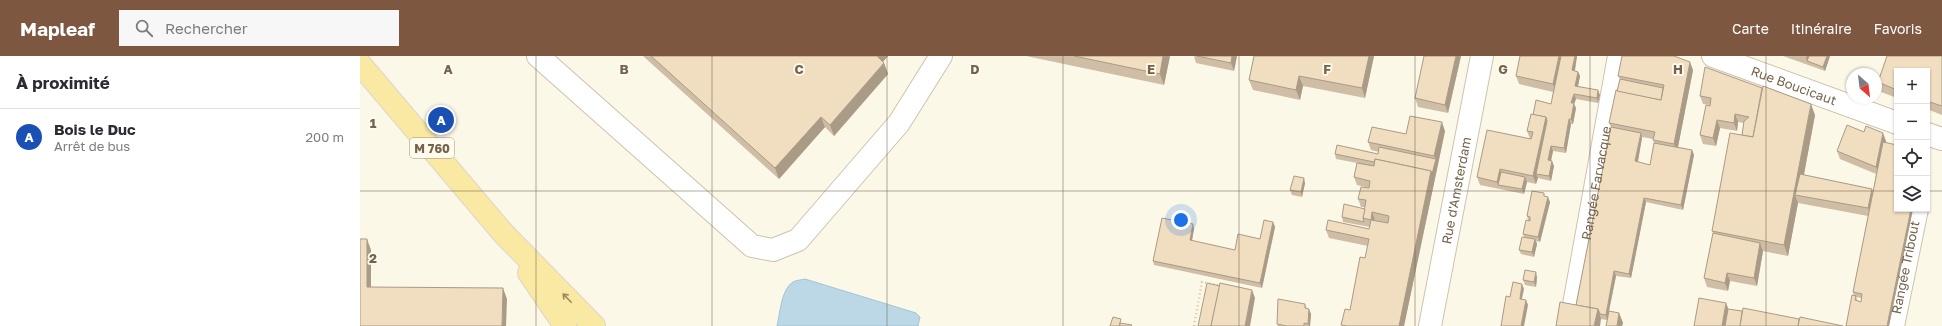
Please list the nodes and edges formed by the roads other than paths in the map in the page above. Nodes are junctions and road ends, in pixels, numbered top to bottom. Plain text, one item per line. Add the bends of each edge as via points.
1 (538, 56) edge
2 (941, 56) edge
3 (1482, 56) edge
4 (1619, 56) edge
5 (1713, 56) edge
6 (360, 64) edge
7 (1894, 122) edge
8 (1930, 135) edge
9 (1942, 139) edge
10 (1916, 212) edge
11 (503, 233) junction
12 (1573, 310) edge
13 (565, 326) edge
14 (594, 326) edge
15 (1430, 326) edge
16 (1893, 326) edge

1 - 2 street via 752,246 773,250 798,240 889,135
3 - 15 street, Rue d'Amsterdam
4 - 12 street, Rangée Farvacque
5 - 7 street, Rue Boucicaut
6 - 11 main road, M 760
8 - 9 street
10 - 16 street, Rangée Tribout
11 - 13 main road, M 760
14 -> 11 main road, M 760

